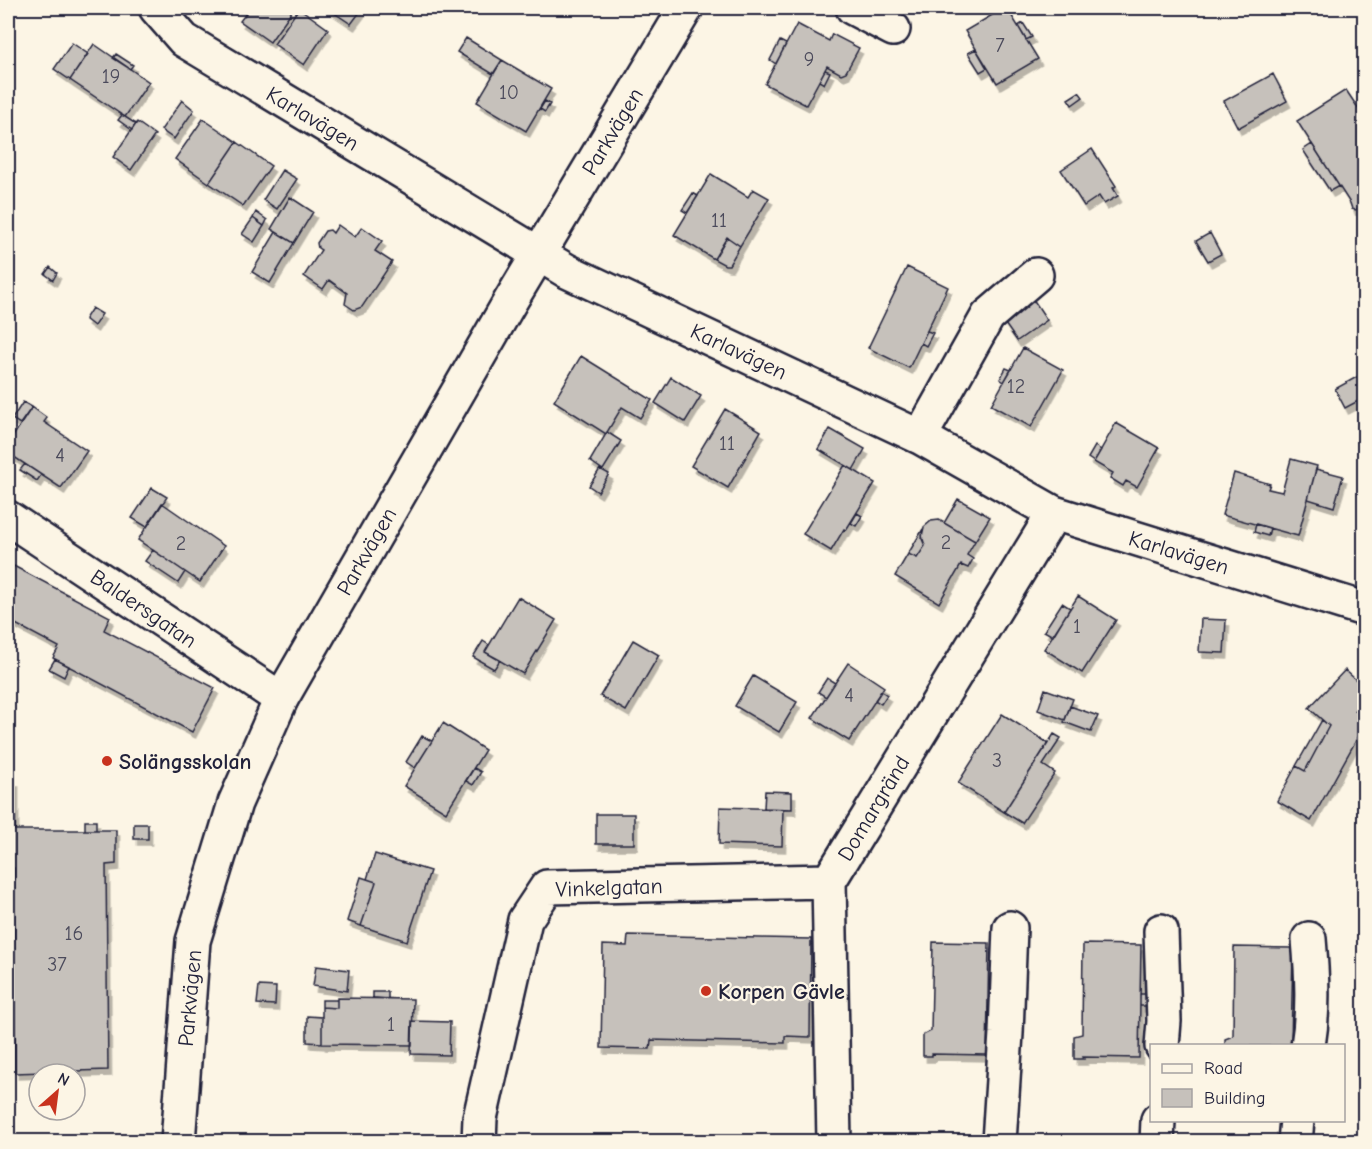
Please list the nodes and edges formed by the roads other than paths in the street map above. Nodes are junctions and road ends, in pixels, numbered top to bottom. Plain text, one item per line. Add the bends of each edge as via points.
1 (156, 8) edge
2 (686, 8) edge
3 (852, 8) edge
4 (893, 28) dead end
5 (538, 255) junction
6 (1036, 275) dead end
7 (920, 436) junction
8 (1054, 513) junction
9 (8, 518) edge
10 (1365, 609) edge
11 (281, 699) junction
12 (829, 881) junction
13 (1010, 928) dead end
14 (1161, 931) dead end
15 (1309, 939) dead end
16 (1162, 1044) edge
17 (1308, 1044) edge
18 (1158, 1122) edge
19 (1297, 1122) edge
20 (178, 1142) edge
21 (478, 1142) edge
22 (834, 1142) edge
23 (999, 1142) edge
24 (1157, 1142) edge
25 (1295, 1142) edge

1 - 5 street, Karlavägen via 184,40
2 - 5 street, Parkvägen
3 - 4 street
5 - 7 street, Karlavägen
5 - 11 street, Parkvägen
6 - 7 street via 988,315
7 - 8 street, Karlavägen
8 - 10 street, Karlavägen
8 - 12 street, Domargränd
9 - 11 street, Baldersgatan
11 - 20 street, Parkvägen via 235,803 193,941
12 - 21 street, Vinkelgatan via 547,887 525,920 480,1118
12 - 22 street, Domargränd
13 - 23 street
14 - 16 street
15 - 17 street via 1312,972
18 - 24 street
19 - 25 street

